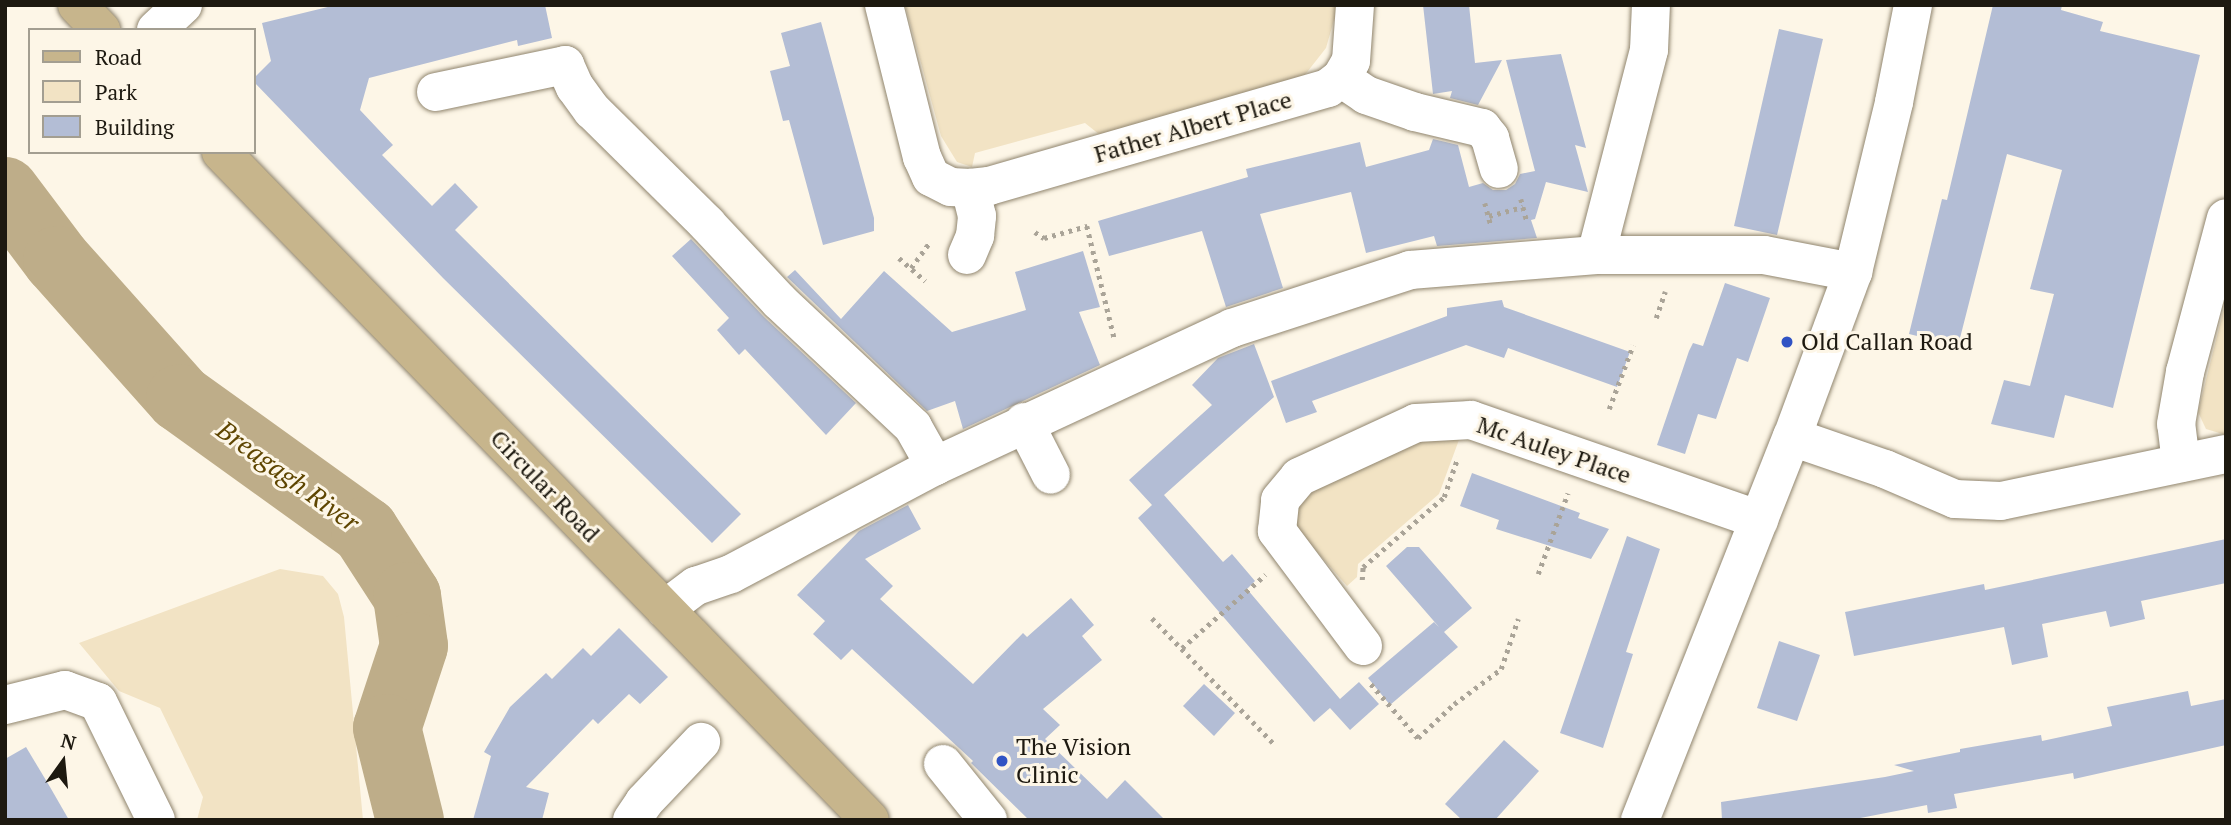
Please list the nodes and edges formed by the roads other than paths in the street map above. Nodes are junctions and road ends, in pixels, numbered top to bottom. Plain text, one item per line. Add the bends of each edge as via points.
1 (77, 5) edge
2 (183, 5) edge
3 (884, 5) edge
4 (1355, 5) edge
5 (1651, 5) edge
6 (1913, 5) edge
7 (100, 28) edge
8 (158, 28) edge
9 (1341, 78) junction
10 (436, 92) dead end
11 (222, 154) edge
12 (1491, 182) road end
13 (970, 188) junction
14 (2226, 218) edge
15 (967, 255) dead end
16 (1596, 255) junction
17 (1853, 272) junction
18 (1024, 422) junction
19 (1792, 437) junction
20 (2226, 454) edge
21 (2181, 463) junction
22 (935, 466) junction
23 (1051, 475) dead end
24 (1759, 520) junction
25 (665, 609) junction
26 (1359, 650) road end
27 (5, 705) edge
28 (701, 742) dead end
29 (943, 764) dead end
30 (156, 820) edge
31 (632, 820) edge
32 (870, 820) edge
33 (988, 820) edge
34 (1640, 820) edge

1 - 7 main road
2 - 8 street
3 - 13 street, Father Albert Place via 931,177 951,187
4 - 9 street via 1351,61
5 - 16 street via 1649,50
6 - 17 street
9 - 12 street via 1366,95 1482,128 1490,138
9 - 13 street, Father Albert Place via 1328,88
10 - 22 street via 565,65 592,110 779,301 914,427
11 - 25 main road, Circular Road
13 - 15 street via 978,216
14 - 21 street via 2185,372 2176,424
16 - 17 street via 1764,255
16 - 18 street via 1410,270 1232,328
17 - 19 street
18 - 22 street
18 - 23 street
19 - 21 street via 1955,499 2001,501
19 - 24 street
20 - 21 street
22 - 25 street via 731,574 696,586
24 - 26 street, Mc Auley Place via 1471,420 1416,423 1299,477 1266,503 1276,531
24 - 34 street
25 - 32 main road, Circular Road
27 - 30 street via 65,690 98,702
28 - 31 street
29 - 33 street

